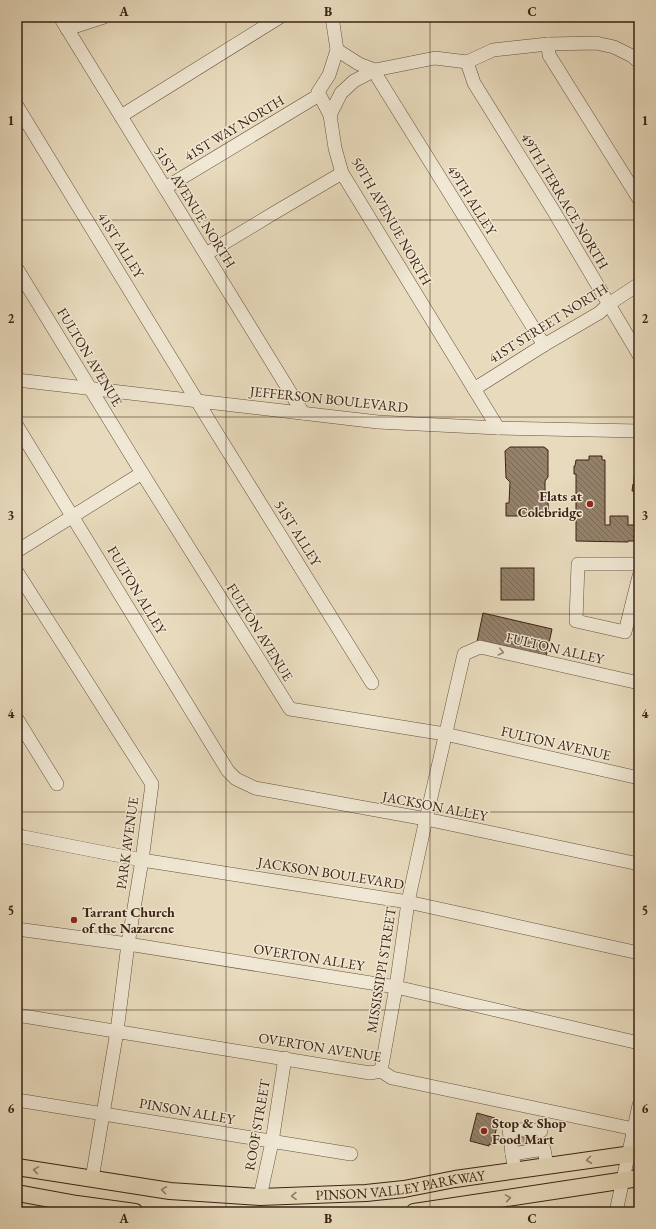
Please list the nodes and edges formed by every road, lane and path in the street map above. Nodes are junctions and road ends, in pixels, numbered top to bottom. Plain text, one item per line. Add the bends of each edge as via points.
1 (60, 17) edge
2 (104, 17) edge
3 (280, 17) edge
4 (332, 17) edge
5 (67, 29) junction
6 (548, 44) junction
7 (337, 50) junction
8 (467, 62) junction
9 (639, 62) edge
10 (375, 70) junction
11 (320, 95) junction
12 (17, 106) edge
13 (330, 115) junction
14 (121, 116) junction
15 (342, 173) junction
16 (165, 188) junction
17 (639, 199) edge
18 (206, 254) junction
19 (17, 269) edge
20 (639, 284) edge
21 (609, 304) junction
22 (544, 345) junction
23 (639, 355) edge
24 (17, 380) edge
25 (91, 389) junction
26 (474, 389) junction
27 (198, 400) junction
28 (303, 414) junction
29 (17, 426) edge
30 (498, 428) junction
31 (639, 431) edge
32 (142, 474) junction
33 (73, 516) junction
34 (17, 551) edge
35 (639, 564) edge
36 (17, 572) edge
37 (639, 576) edge
38 (637, 592) edge
39 (464, 654) joint
40 (372, 682) dead end
41 (639, 683) edge
42 (17, 719) edge
43 (445, 734) junction
44 (22, 738) edge
45 (228, 771) joint
46 (639, 778) edge
47 (57, 784) dead end
48 (426, 819) junction
49 (17, 835) edge
50 (142, 860) junction
51 (639, 864) edge
52 (408, 902) junction
53 (17, 929) edge
54 (128, 944) junction
55 (639, 953) edge
56 (396, 987) junction
57 (17, 1015) edge
58 (117, 1031) junction
59 (639, 1043) edge
60 (285, 1058) junction
61 (381, 1071) junction
62 (17, 1100) edge
63 (639, 1106) edge
64 (550, 1111) junction
65 (103, 1113) junction
66 (636, 1129) edge
67 (541, 1131) junction
68 (272, 1142) junction
69 (544, 1149) junction
70 (351, 1154) dead end
71 (512, 1154) junction
72 (633, 1154) edge
73 (547, 1166) junction
74 (17, 1167) edge
75 (515, 1170) junction
76 (639, 1178) edge
77 (92, 1179) junction
78 (623, 1180) junction
79 (17, 1193) edge
80 (260, 1197) junction
81 (89, 1206) junction
82 (136, 1212) edge
83 (414, 1212) edge
84 (616, 1212) edge

1 - 5 street, 51ST AVENUE NORTH
2 - 5 street
3 - 14 street
4 - 7 street
5 - 14 street, 51ST AVENUE NORTH
6 - 8 street via 492,50
6 - 9 street via 596,43 614,47
6 - 17 street via 549,55
7 - 10 street via 359,64
7 - 11 street via 329,75 318,92
8 - 10 street via 435,58
8 - 21 street, 49TH TERRACE NORTH via 474,83
10 - 13 street via 354,81 340,93
10 - 22 street, 49TH ALLEY
11 - 13 street, 50TH AVENUE NORTH
11 - 16 street, 41ST WAY NORTH
12 - 27 street, 41ST ALLEY
13 - 15 street, 50TH AVENUE NORTH
14 - 16 street, 51ST AVENUE NORTH
15 - 18 street
15 - 26 street, 50TH AVENUE NORTH
16 - 18 street, 51ST AVENUE NORTH
18 - 28 street, 51ST AVENUE NORTH
19 - 25 street, FULTON AVENUE
20 - 21 street, 41ST STREET NORTH
21 - 22 street, 41ST STREET NORTH via 599,313
21 - 23 street, 49TH TERRACE NORTH
22 - 26 street, 41ST STREET NORTH
24 - 25 street, JEFFERSON BOULEVARD
25 - 27 street, JEFFERSON BOULEVARD
25 - 32 street, FULTON AVENUE
26 - 30 street, 50TH AVENUE NORTH
27 - 28 street, JEFFERSON BOULEVARD
27 - 40 street, 51ST ALLEY
28 - 30 street, JEFFERSON BOULEVARD via 378,422
29 - 33 street, FULTON ALLEY
30 - 31 street, JEFFERSON BOULEVARD
32 - 33 street
32 - 43 street, FULTON AVENUE via 290,709
33 - 34 street
33 - 45 street, FULTON ALLEY
35 - 38 street via 578,564 576,621 625,632
36 - 50 street, PARK AVENUE via 152,784
37 - 38 street
39 -> 41 street, FULTON ALLEY via 480,647
39 - 43 street, MISSISSIPPI STREET
42 - 44 street
43 - 46 street, FULTON AVENUE
43 - 48 street, MISSISSIPPI STREET
44 - 47 street
45 - 48 street, JACKSON ALLEY via 236,779 255,788
48 - 51 street, JACKSON ALLEY
48 - 52 street, MISSISSIPPI STREET
49 - 50 street, JACKSON BOULEVARD
50 - 52 street, JACKSON BOULEVARD
50 - 54 street, PARK AVENUE
52 - 55 street, JACKSON BOULEVARD
52 - 56 street, MISSISSIPPI STREET
53 - 54 street, OVERTON ALLEY
54 - 56 street, OVERTON ALLEY
54 - 58 street, PARK AVENUE
56 - 59 street, OVERTON ALLEY
56 - 61 street, MISSISSIPPI STREET
57 - 58 street, OVERTON AVENUE
58 - 60 street, OVERTON AVENUE
58 - 65 street, PARK AVENUE
60 - 61 street, OVERTON AVENUE via 370,1073
60 - 68 street, ROOF STREET
61 - 64 street, OVERTON AVENUE via 392,1078
62 - 65 street, PINSON ALLEY
63 - 66 street
64 - 66 street, OVERTON AVENUE
64 - 67 street
65 - 68 street, PINSON ALLEY
65 - 77 street, PARK AVENUE
66 - 72 street
67 - 69 street
67 - 71 street via 509,1129
68 - 70 street, PINSON ALLEY
68 - 80 street, ROOF STREET
69 - 71 street
69 - 73 street
71 - 75 street
72 -> 73 main road, PINSON VALLEY PARKWAY
72 - 78 street
73 - 75 main road, PINSON VALLEY PARKWAY
77 -> 74 main road, PINSON VALLEY PARKWAY
75 -> 80 main road, PINSON VALLEY PARKWAY via 366,1193
76 - 78 main road, PINSON VALLEY PARKWAY
80 -> 77 main road, PINSON VALLEY PARKWAY via 170,1190
77 - 81 main road
83 -> 78 main road, PINSON VALLEY PARKWAY
78 - 84 street
79 - 81 main road
81 - 82 main road

